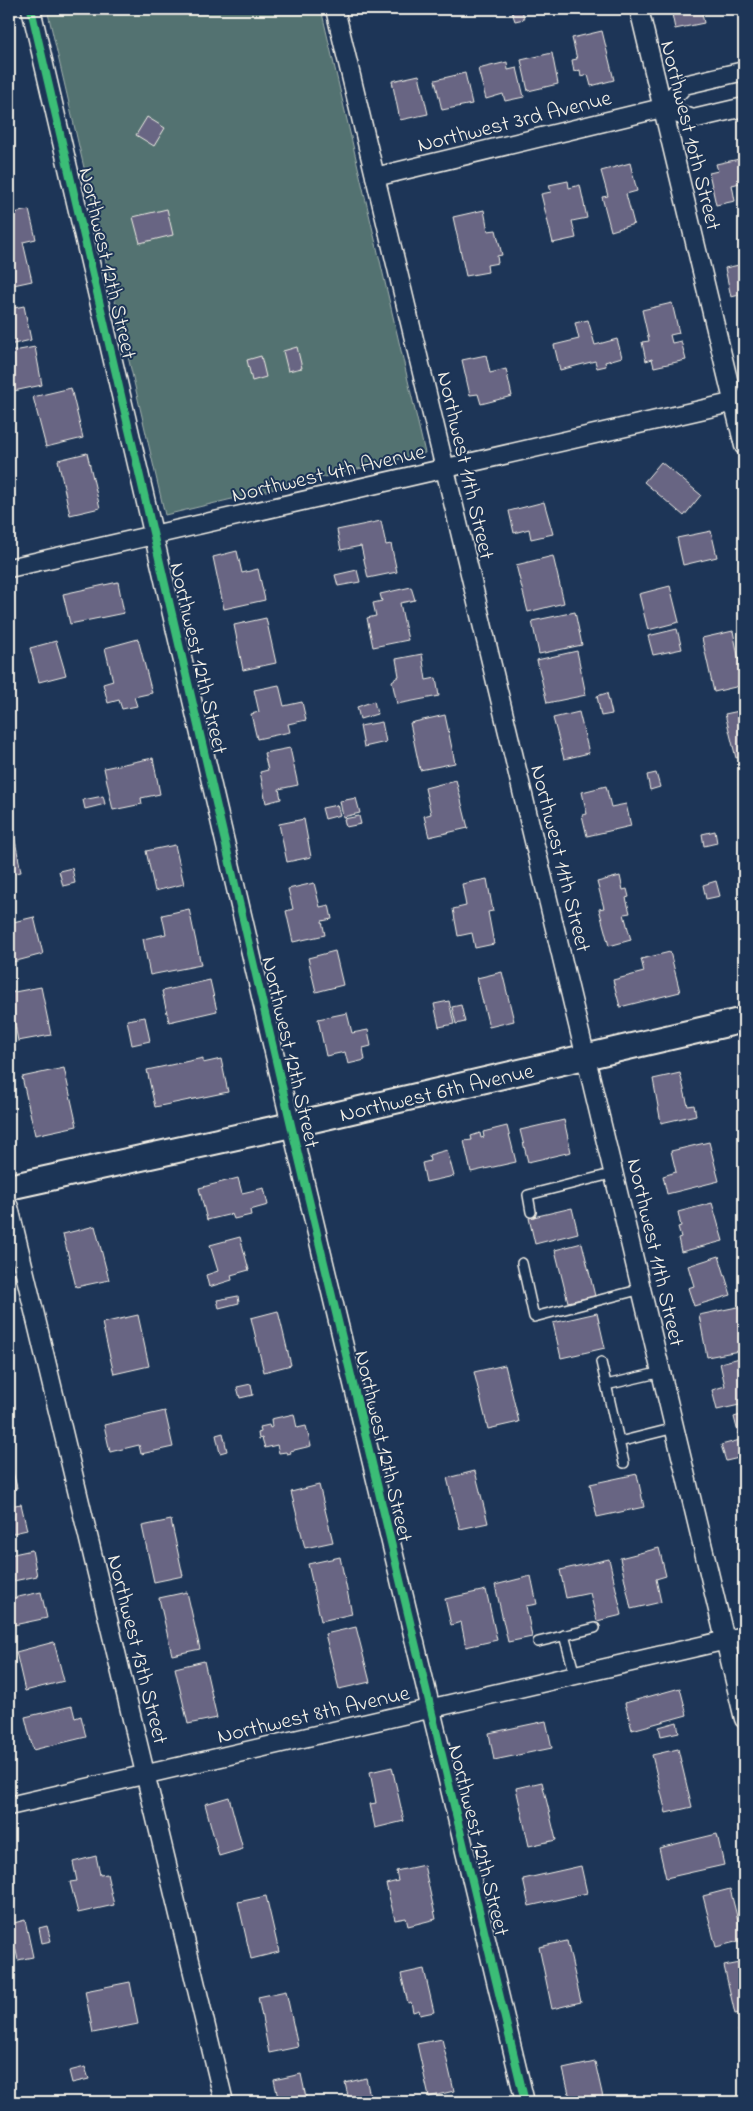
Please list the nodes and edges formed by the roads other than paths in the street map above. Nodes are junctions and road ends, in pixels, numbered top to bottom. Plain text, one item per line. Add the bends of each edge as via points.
1 (31, 9) edge
2 (335, 9) edge
3 (639, 9) edge
4 (744, 71) edge
5 (744, 107) edge
6 (662, 108) junction
7 (375, 177) junction
8 (739, 401) edge
9 (744, 446) edge
10 (444, 468) junction
11 (154, 535) junction
12 (9, 568) edge
13 (744, 1020) edge
14 (587, 1056) junction
15 (291, 1125) junction
16 (615, 1173) junction
17 (9, 1187) edge
18 (9, 1207) edge
19 (531, 1212) dead end
20 (522, 1263) dead end
21 (642, 1289) junction
22 (600, 1362) dead end
23 (662, 1372) junction
24 (606, 1385) junction
25 (675, 1428) junction
26 (619, 1442) junction
27 (624, 1463) dead end
28 (595, 1628) dead end
29 (564, 1635) junction
30 (744, 1636) edge
31 (726, 1640) junction
32 (538, 1642) dead end
33 (575, 1676) junction
34 (430, 1709) junction
35 (744, 1719) edge
36 (147, 1775) junction
37 (9, 1806) edge
38 (224, 2102) edge
39 (525, 2102) edge

1 - 11 street, Northwest 12th Street
2 - 7 street, Northwest 11th Street
3 - 6 street, Northwest 10th Street
4 - 6 street via 684,86
5 - 6 street via 693,119
6 - 7 street, Northwest 3rd Avenue
6 - 8 street, Northwest 10th Street
7 - 10 street, Northwest 11th Street
8 - 9 street, Northwest 10th Street
8 - 10 street, Northwest 4th Avenue
10 - 11 street, Northwest 4th Avenue
10 - 14 street, Northwest 11th Street
11 - 12 street, Northwest 4th Avenue
11 - 15 street, Northwest 12th Street
13 - 14 street, Northwest 6th Avenue
14 - 15 street, Northwest 6th Avenue
14 - 16 street, Northwest 11th Street
15 - 17 street, Northwest 6th Avenue
15 - 34 street, Northwest 12th Street
16 - 19 lane via 528,1195
16 - 21 street, Northwest 11th Street
18 - 36 street, Northwest 13th Street
20 - 21 lane via 534,1316
21 - 23 street, Northwest 11th Street
22 - 24 lane
23 - 24 lane
23 - 25 street, Northwest 11th Street
24 - 26 lane
25 - 26 lane
25 - 31 street, Northwest 11th Street
26 - 27 lane
28 - 29 lane
29 - 32 lane
29 - 33 lane
30 - 31 street, Northwest 8th Avenue
31 - 33 street, Northwest 8th Avenue
31 - 35 street, Northwest 11th Street
33 - 34 street, Northwest 8th Avenue
34 - 36 street, Northwest 8th Avenue
34 - 39 street, Northwest 12th Street
36 - 37 street, Northwest 8th Avenue
36 - 38 street, Northwest 13th Street

